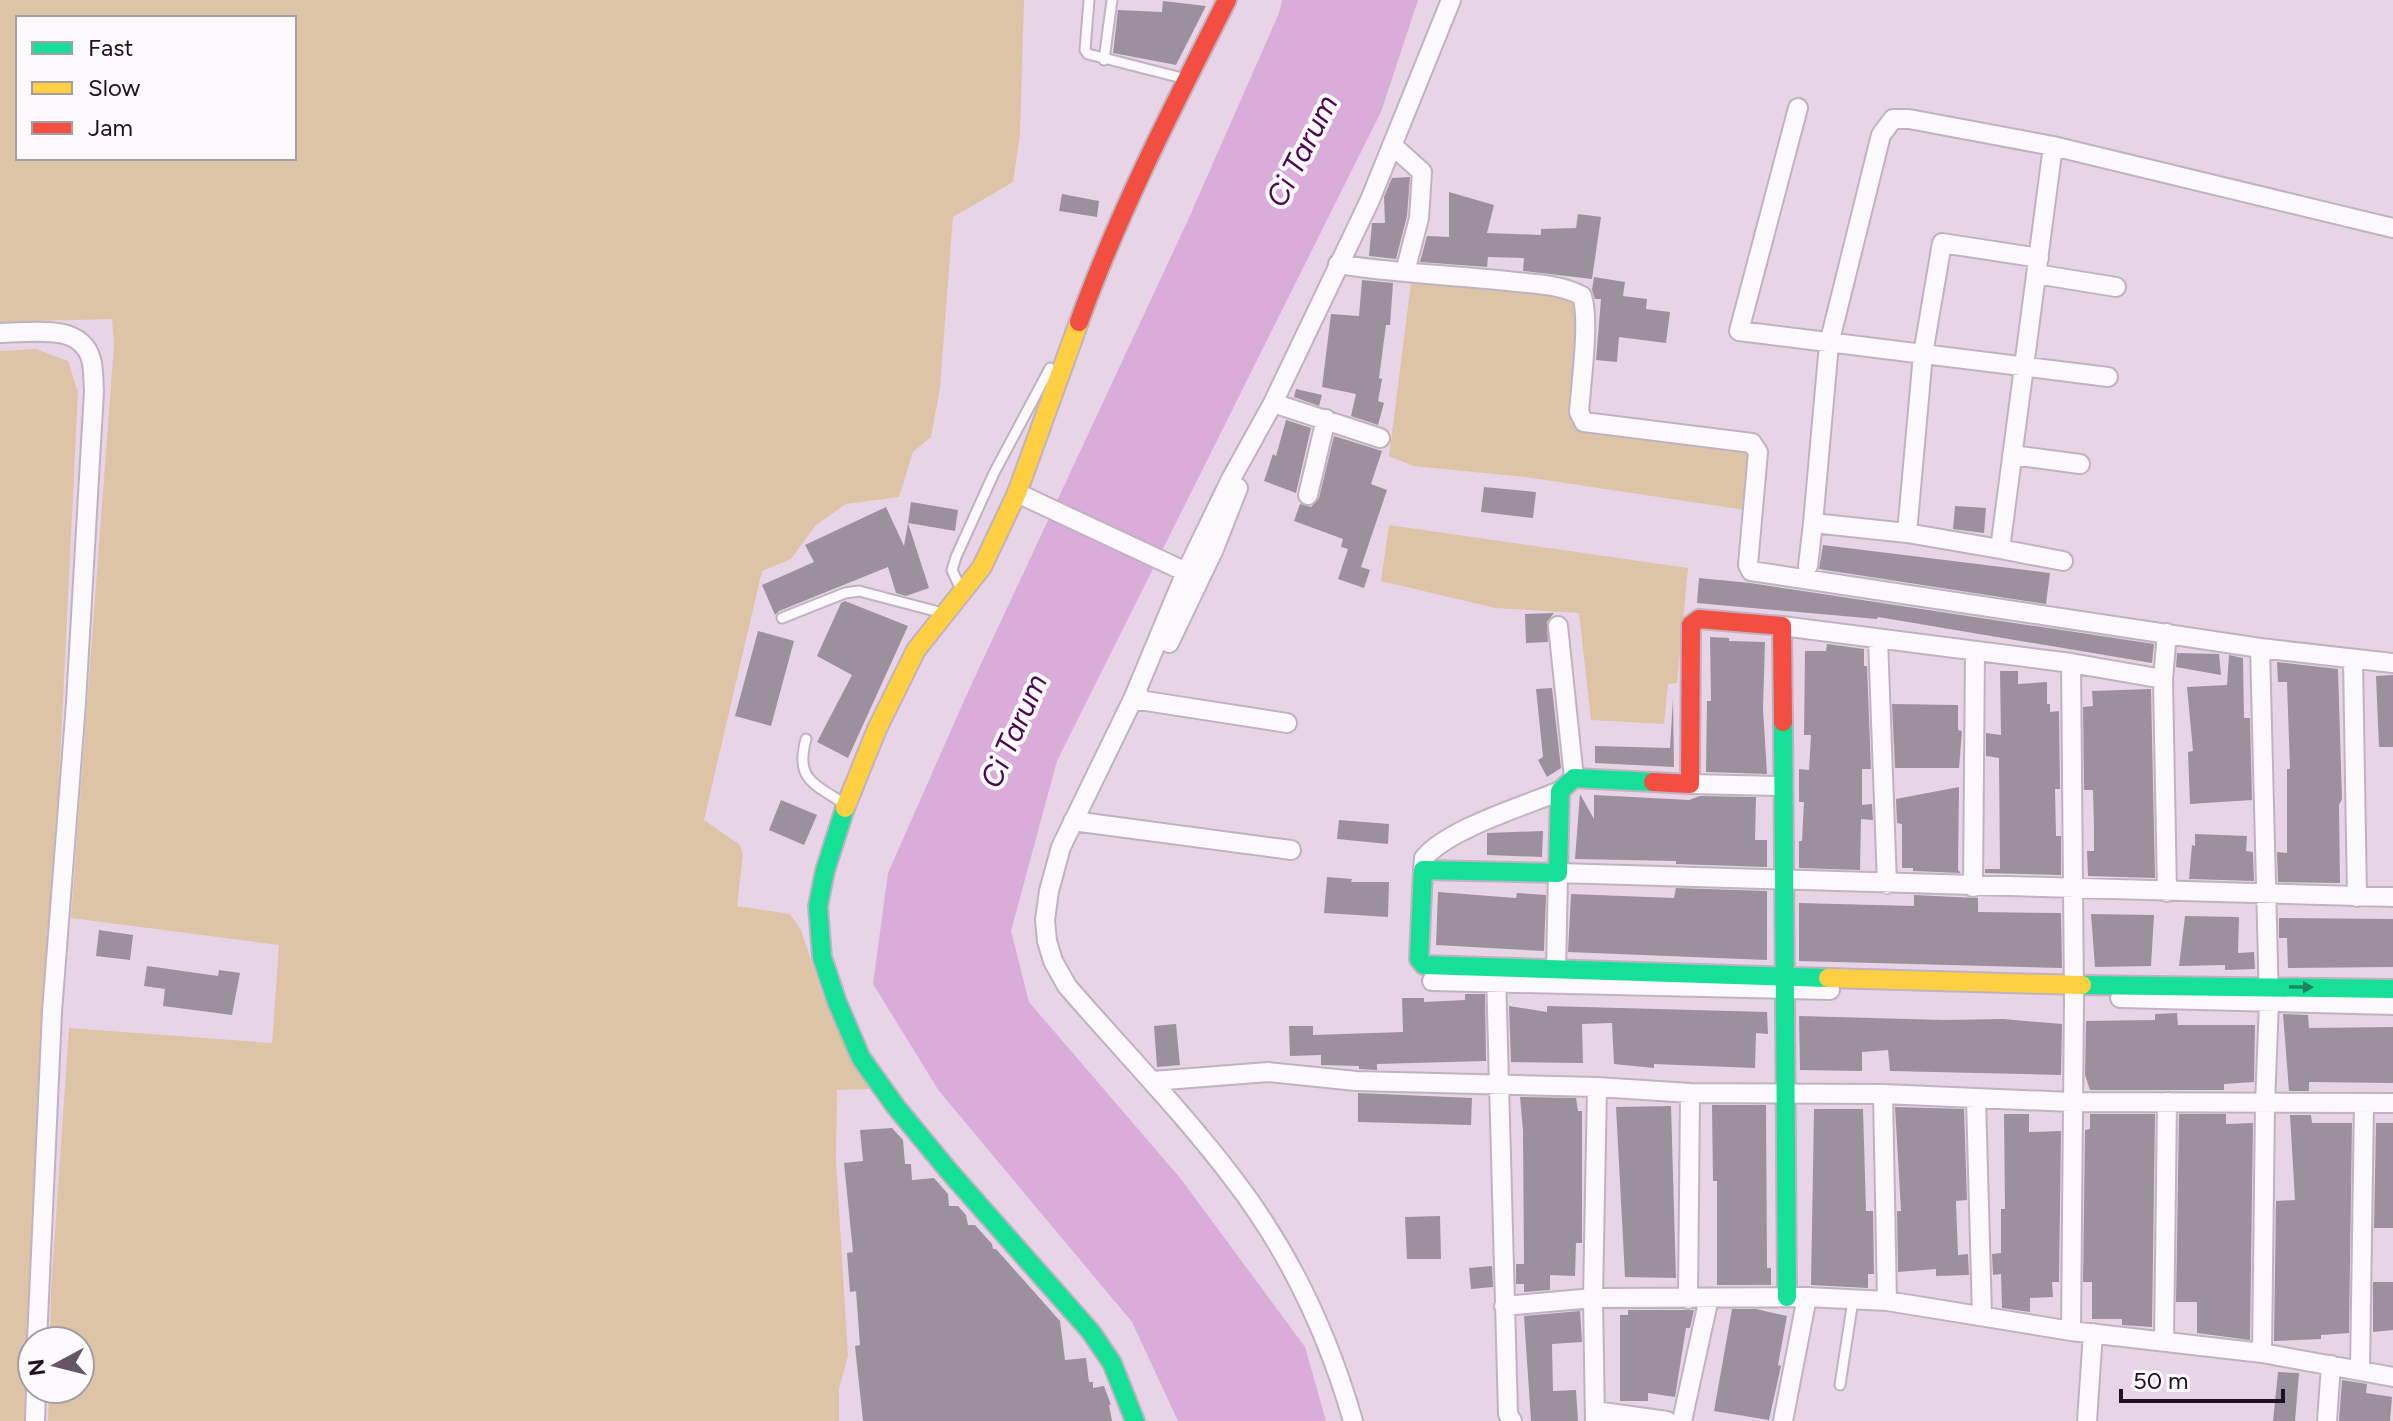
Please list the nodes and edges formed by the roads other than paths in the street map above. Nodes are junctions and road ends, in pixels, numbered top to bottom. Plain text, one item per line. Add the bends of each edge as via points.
1 (1089, 0) edge
2 (1112, 0) edge
3 (1227, 0) edge
4 (1451, 0) edge
5 (1104, 60) junction
6 (1187, 80) junction
7 (1798, 108) dead end
8 (1392, 145) junction
9 (2053, 146) junction
10 (2393, 228) edge
11 (1338, 264) junction
12 (2038, 266) junction
13 (1405, 272) junction
14 (2116, 287) dead end
15 (0, 333) edge
16 (1829, 344) junction
17 (1070, 345) junction
18 (1923, 354) junction
19 (2025, 366) junction
20 (2108, 377) dead end
21 (1273, 403) junction
22 (1326, 419) junction
23 (1380, 438) dead end
24 (1247, 451) junction
25 (2012, 455) junction
26 (2080, 464) dead end
27 (1308, 495) dead end
28 (1022, 496) junction
29 (1813, 523) junction
30 (1907, 533) junction
31 (2000, 549) junction
32 (2063, 561) dead end
33 (1808, 566) dead end
34 (1181, 570) junction
35 (963, 594) junction
36 (943, 613) junction
37 (782, 618) dead end
38 (1558, 626) dead end
39 (1782, 626) junction
40 (2167, 633) junction
41 (1878, 639) junction
42 (2260, 648) junction
43 (1975, 651) junction
44 (2353, 659) junction
45 (2071, 663) junction
46 (2393, 663) edge
47 (2163, 679) junction
48 (1133, 699) junction
49 (1287, 723) dead end
50 (806, 739) dead end
51 (1567, 784) junction
52 (1690, 784) junction
53 (1783, 786) junction
54 (846, 804) junction
55 (1073, 821) junction
56 (1291, 850) dead end
57 (1423, 870) junction
58 (1558, 873) junction
59 (1783, 879) junction
60 (1887, 884) junction
61 (1973, 887) junction
62 (2074, 889) junction
63 (2167, 892) junction
64 (2268, 893) junction
65 (2357, 897) junction
66 (2393, 897) edge
67 (1556, 969) junction
68 (1496, 974) junction
69 (1655, 979) junction
70 (1432, 981) dead end
71 (1783, 984) junction
72 (2393, 989) edge
73 (2074, 991) junction
74 (2269, 994) junction
75 (2393, 1005) edge
76 (1153, 1081) junction
77 (1497, 1086) junction
78 (1597, 1087) junction
79 (1690, 1093) junction
80 (1786, 1093) junction
81 (1883, 1094) junction
82 (1976, 1099) junction
83 (2071, 1102) junction
84 (2167, 1102) junction
85 (2393, 1103) edge
86 (2265, 1104) junction
87 (2364, 1104) junction
88 (1787, 1297) junction
89 (1807, 1297) junction
90 (1593, 1298) junction
91 (1709, 1298) junction
92 (1688, 1299) junction
93 (1853, 1300) junction
94 (1887, 1301) junction
95 (1504, 1306) junction
96 (1982, 1315) junction
97 (38, 1325) edge
98 (2071, 1331) junction
99 (2093, 1333) junction
100 (2164, 1341) junction
101 (2262, 1353) junction
102 (2331, 1365) junction
103 (2360, 1370) junction
104 (2393, 1377) edge
105 (1840, 1385) dead end
106 (1595, 1416) edge
107 (1135, 1421) edge
108 (1353, 1421) edge
109 (1512, 1421) edge
110 (1667, 1421) edge
111 (1682, 1421) edge
112 (1783, 1421) edge
113 (2087, 1421) edge
114 (2327, 1421) edge

1 - 5 lane via 1085,50
2 - 5 lane
3 - 6 street
4 - 8 street
5 - 6 lane
6 - 17 street via 1094,279
7 - 16 street via 1739,331
8 - 11 street
8 - 13 street via 1422,172 1419,218
9 - 10 street
9 - 12 street
9 - 16 street via 1893,119 1881,135
11 - 13 street
11 - 21 street
12 - 14 street
12 - 18 street via 1942,243
12 - 19 street
13 - 40 street via 1565,288 1582,296 1579,412 1584,422 1756,447 1751,571
15 - 97 street via 66,333 83,343 91,359 94,391 52,1012
16 - 18 street
16 - 29 street
17 - 28 street
17 - 35 lane via 1023,416 956,557 953,577
18 - 19 street
18 - 30 street
19 - 20 street
19 - 25 street
21 - 22 street
21 - 24 street
22 - 23 street
22 - 27 street
24 - 34 street
24 - 48 street via 1214,549 1165,650
25 - 26 street
25 - 31 street
28 - 34 street
28 - 35 street
29 - 30 street
29 - 33 street
30 - 31 street
31 - 32 street
34 - 48 street
35 - 36 street
36 - 37 lane via 859,591
36 - 54 street via 916,650
38 - 51 street
39 - 41 street
39 - 52 street via 1699,619 1691,625
39 - 53 street
40 - 42 street
40 - 47 street
41 - 43 street
41 - 60 street
42 - 44 street
42 - 64 street
43 - 45 street
43 - 61 street
44 - 46 street
44 - 65 street
45 - 47 street
45 - 62 street
47 - 63 street
48 - 49 street
48 - 55 street
50 - 54 lane via 802,767 808,781
51 - 52 street
51 - 57 street via 1443,842 1424,858
51 - 58 street
52 - 53 street
53 - 59 street
54 - 107 street via 818,906 822,957 861,1058 948,1170 1091,1332 1112,1363
55 - 56 street
55 - 76 street via 1049,891 1045,920 1053,961 1067,986
57 - 58 street
57 - 68 street via 1421,963
58 - 59 street
58 - 67 street
59 - 60 street
59 - 71 street
60 - 61 street
61 - 62 street
62 - 63 street
62 - 73 street
63 - 64 street
64 - 65 street
64 - 74 street
65 - 66 street
67 - 68 street
67 - 69 street
68 - 69 street
68 - 70 street
68 - 77 street
69 - 71 street
71 - 73 street
71 - 80 street
74 -> 72 street
73 - 74 street
73 - 83 street
74 - 75 street
74 - 86 street
76 - 77 street via 1268,1072
76 - 108 street via 1237,1183 1304,1290
77 - 78 street
77 - 95 street
78 - 79 street
78 - 90 street
79 - 80 street
79 - 92 street
80 - 81 street
80 - 88 street
81 - 82 street
81 - 94 street
82 - 83 street
82 - 96 street
83 - 84 street
83 - 98 street
84 - 86 street
84 - 100 street
85 - 87 street
86 - 87 street
86 - 101 street
87 - 103 street
88 - 89 street
88 - 91 street
89 - 93 street
89 - 112 street
90 - 92 street
90 - 95 street
90 - 106 street
91 - 92 street
91 - 111 street
93 - 94 street
93 - 105 lane
94 - 96 street
95 - 109 street
96 - 98 street
98 - 99 street
99 - 100 street
99 - 113 street
100 - 101 street
101 - 102 street
102 - 103 street
102 - 114 street
103 - 104 street
106 - 110 street

